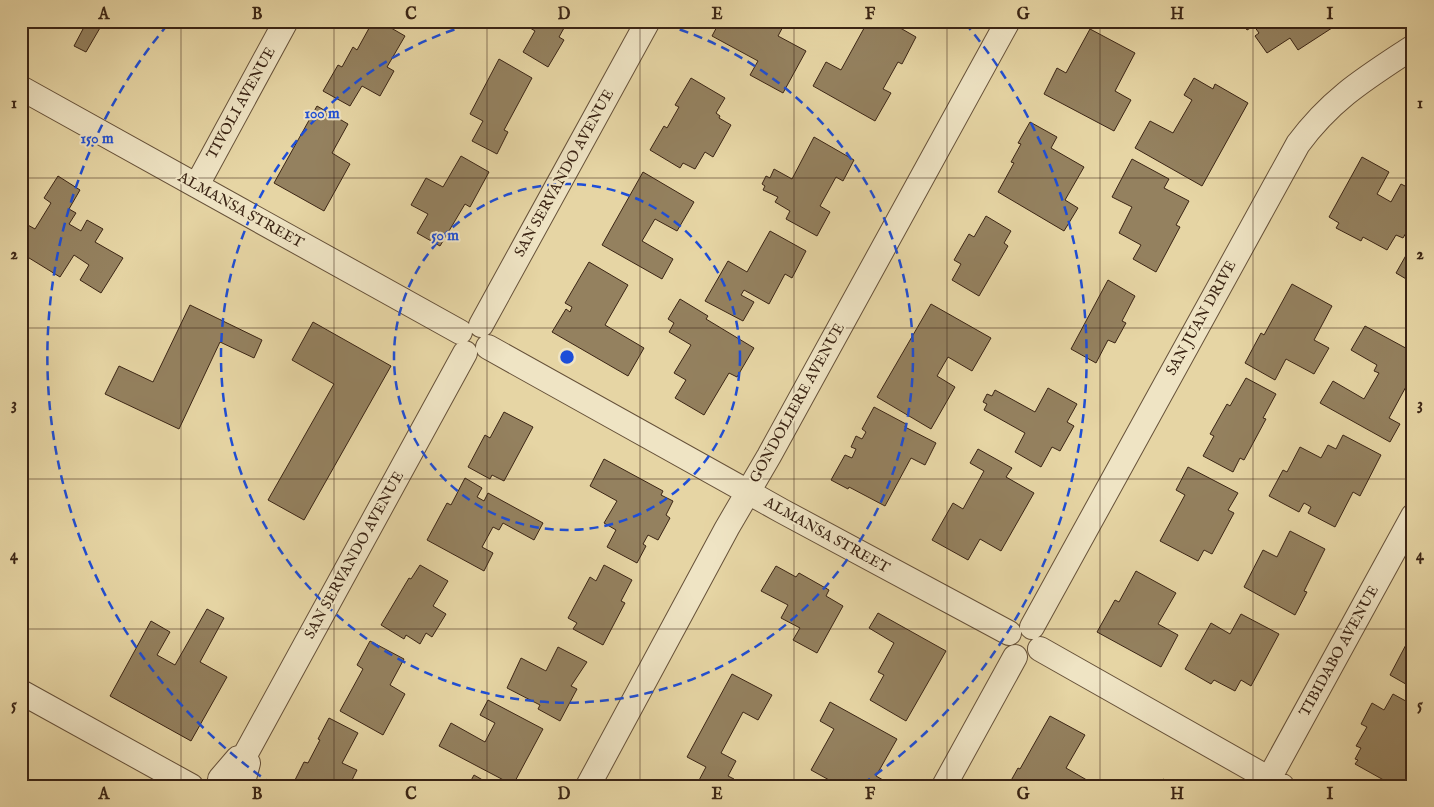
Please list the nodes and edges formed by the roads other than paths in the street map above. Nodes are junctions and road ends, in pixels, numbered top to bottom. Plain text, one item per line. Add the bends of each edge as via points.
1 (286, 21) edge
2 (648, 21) edge
3 (1008, 21) edge
4 (1413, 47) edge
5 (21, 88) edge
6 (197, 185) junction
7 (473, 339) junction
8 (748, 491) junction
9 (1413, 516) edge
10 (1032, 627) junction
11 (1009, 633) junction
12 (1040, 649) junction
13 (1015, 656) junction
14 (21, 692) edge
15 (1272, 783) edge
16 (227, 784) edge
17 (191, 786) edge
18 (588, 786) edge
19 (944, 786) edge

1 - 6 street, TIVOLI AVENUE
2 - 7 street, SAN SERVANDO AVENUE
3 - 8 street, GONDOLIERE AVENUE
4 - 10 street, SAN JUAN DRIVE via 1338,98 1298,144
5 - 6 street, ALMANSA STREET
6 - 7 street, ALMANSA STREET
7 - 8 street, ALMANSA STREET
7 - 16 street, SAN SERVANDO AVENUE via 244,757 238,758
8 - 11 street, ALMANSA STREET
8 - 18 street, GONDOLIERE AVENUE
9 - 15 street, TIBIDABO AVENUE
10 - 11 street via 1020,625
10 - 12 street via 1040,634
11 - 13 street via 1007,643
12 - 13 street via 1032,657 1021,659
12 - 15 street
13 - 19 street
14 - 17 street

